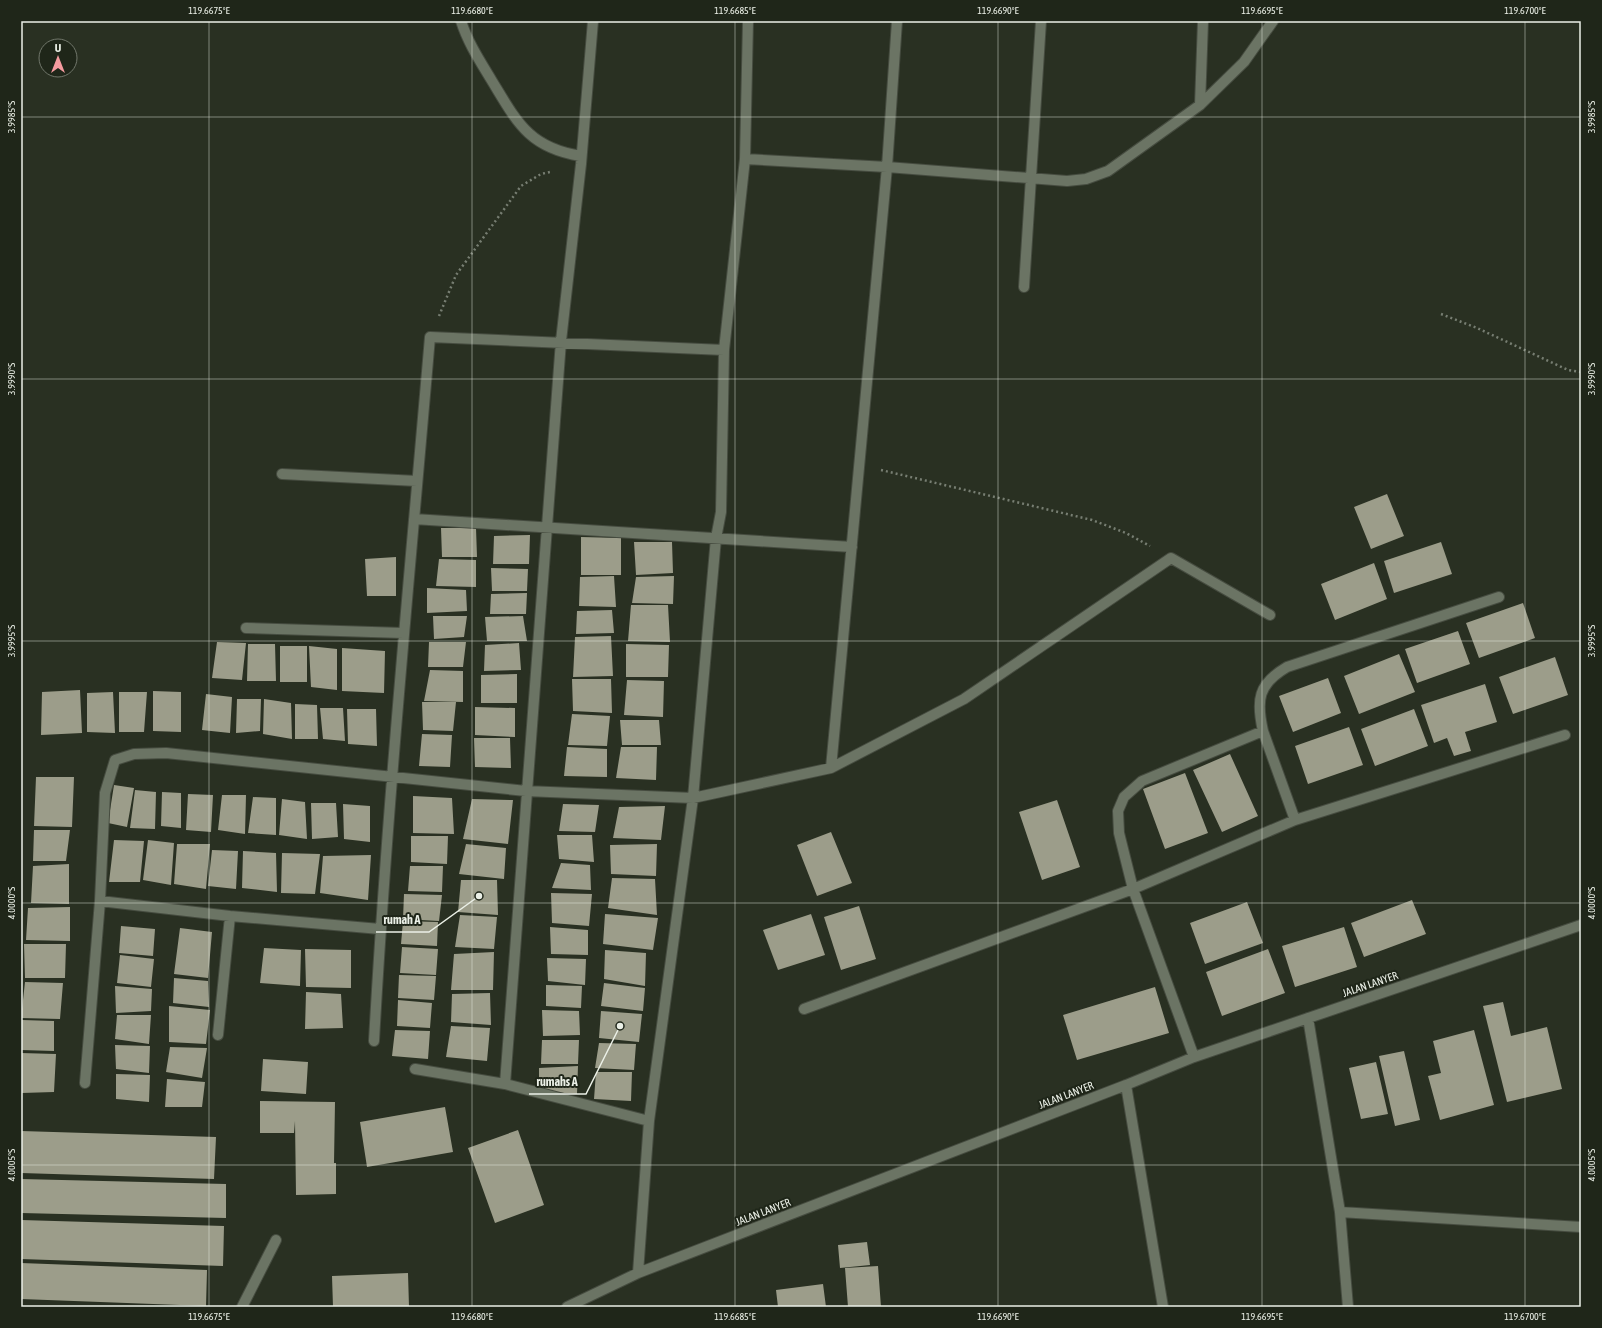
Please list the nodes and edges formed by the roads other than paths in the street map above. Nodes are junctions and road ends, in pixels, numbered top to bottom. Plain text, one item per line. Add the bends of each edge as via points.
1 (461, 21) edge
2 (593, 21) edge
3 (748, 21) edge
4 (897, 21) edge
5 (1041, 21) edge
6 (1203, 21) edge
7 (1272, 21) edge
8 (1200, 105) junction
9 (745, 159) junction
10 (581, 160) junction
11 (887, 167) junction
12 (1030, 178) junction
13 (1024, 287) dead end
14 (561, 341) junction
15 (724, 350) junction
16 (282, 474) dead end
17 (417, 481) junction
18 (414, 519) junction
19 (546, 528) junction
20 (716, 538) junction
21 (852, 547) junction
22 (1499, 598) dead end
23 (1270, 615) dead end
24 (246, 628) dead end
25 (403, 633) junction
26 (1263, 731) junction
27 (1565, 735) dead end
28 (830, 768) junction
29 (393, 777) junction
30 (526, 791) junction
31 (693, 798) junction
32 (1295, 820) junction
33 (1133, 889) junction
34 (100, 901) junction
35 (230, 916) junction
36 (1581, 925) edge
37 (380, 929) junction
38 (804, 1009) dead end
39 (1308, 1018) junction
40 (218, 1035) dead end
41 (374, 1041) dead end
42 (1194, 1056) junction
43 (415, 1069) dead end
44 (85, 1083) dead end
45 (505, 1084) junction
46 (1126, 1085) junction
47 (649, 1121) junction
48 (1340, 1212) junction
49 (1581, 1227) edge
50 (276, 1240) dead end
51 (638, 1273) junction
52 (242, 1307) edge
53 (567, 1307) edge
54 (1163, 1307) edge
55 (1348, 1307) edge

1 - 10 street via 467,40 517,123 547,147
2 - 10 street
3 - 9 street
4 - 11 street
5 - 12 street
6 - 8 street
7 - 8 street via 1244,62
8 - 12 street via 1108,172 1080,180
9 - 11 street
9 - 15 street
10 - 14 street
11 - 12 street
11 - 21 street
12 - 13 street
14 - 15 street
14 - 17 street via 430,336
14 - 19 street
15 - 20 street via 720,512
16 - 17 street
17 - 18 street
18 - 19 street
18 - 25 street
19 - 20 street
19 - 30 street
20 - 21 street
20 - 31 street
21 - 28 street
22 - 26 street via 1287,667 1275,674 1261,692 1260,716
23 - 28 street via 1171,558 964,699
24 - 25 street
25 - 29 street
26 - 32 street
26 - 33 street via 1142,781 1124,797 1118,811 1119,833
27 - 32 street
28 - 31 street
29 - 30 street
29 - 34 street via 166,753 134,754 115,760 105,793
29 - 37 street
30 - 31 street
30 - 45 street
31 - 47 street
32 - 33 street
33 - 38 street
33 - 42 street
34 - 35 street
34 - 44 street
35 - 37 street
35 - 40 street
36 - 39 street, JALAN LANYER
37 - 41 street
39 - 42 street, JALAN LANYER
39 - 48 street
42 - 46 street, JALAN LANYER
43 - 45 street
45 - 47 street
46 - 51 street, JALAN LANYER
46 - 54 street
47 - 51 street
48 - 49 street
48 - 55 street
50 - 52 street
51 - 53 street, JALAN LANYER

